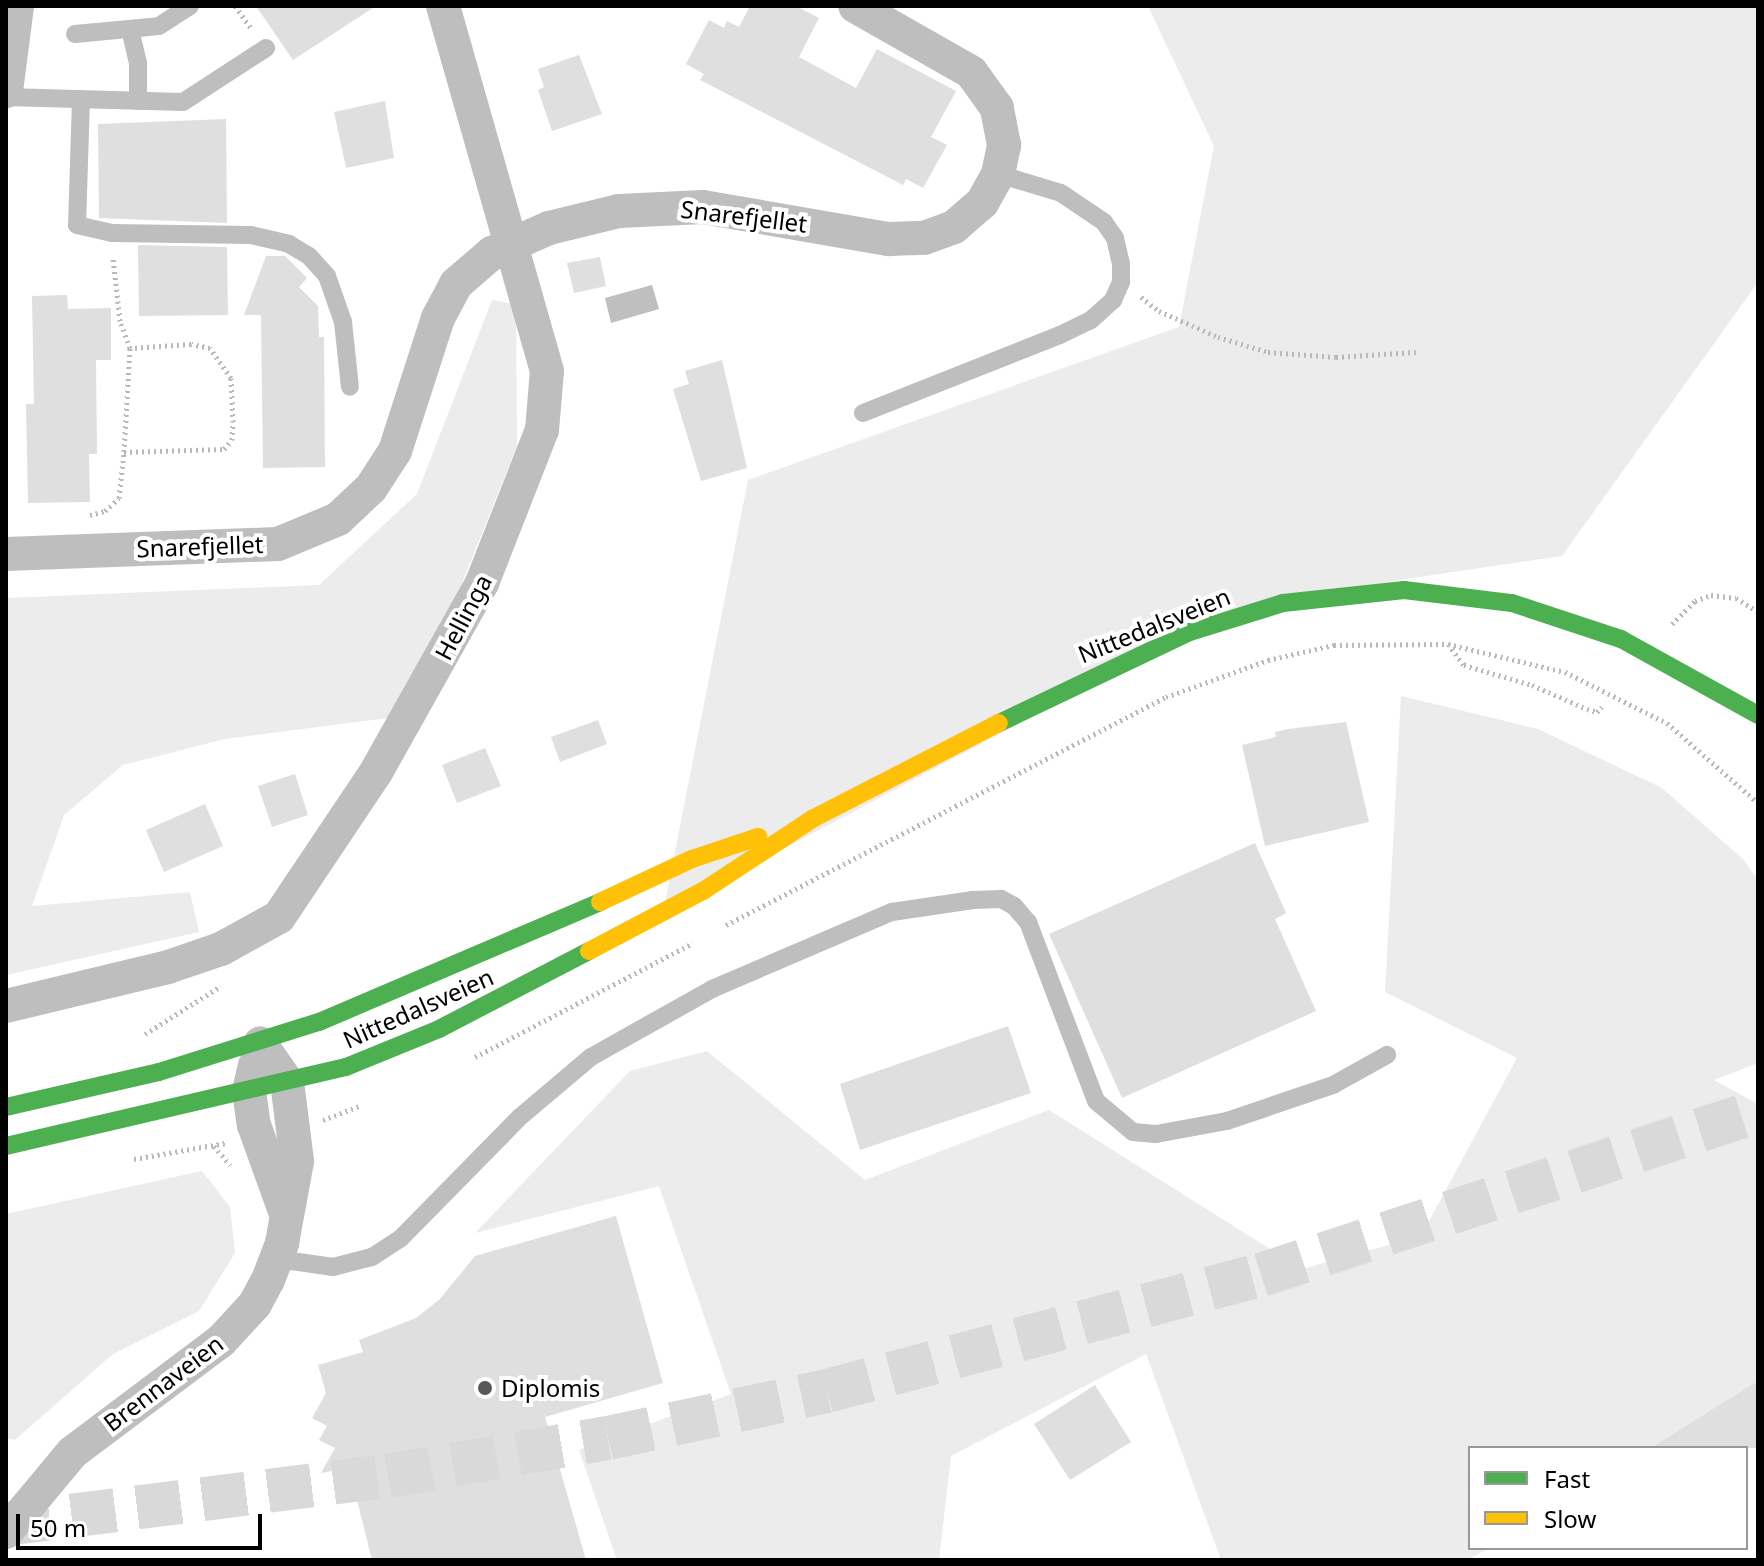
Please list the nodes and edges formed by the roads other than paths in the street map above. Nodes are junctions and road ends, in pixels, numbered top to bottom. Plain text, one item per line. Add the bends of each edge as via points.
1 (17, 6) edge
2 (190, 6) edge
3 (443, 6) edge
4 (855, 6) edge
5 (131, 33) junction
6 (75, 34) dead end
7 (266, 48) dead end
8 (6, 91) edge
9 (6, 97) edge
10 (81, 99) junction
11 (138, 101) junction
12 (998, 174) junction
13 (511, 243) junction
14 (350, 387) dead end
15 (863, 413) dead end
16 (6, 554) edge
17 (1758, 715) edge
18 (812, 819) junction
19 (6, 1006) edge
20 (260, 1043) junction
21 (1387, 1055) dead end
22 (287, 1082) junction
23 (249, 1091) junction
24 (6, 1107) edge
25 (6, 1146) edge
26 (286, 1214) junction
27 (277, 1259) junction
28 (6, 1532) edge

1 - 8 street
2 - 5 lane via 159,26
3 - 13 street, Hellinga
4 - 12 street via 937,50 982,82 1002,127
5 - 6 lane
5 - 11 lane
7 - 11 lane via 183,102
9 - 10 lane
10 - 11 lane
10 - 14 lane via 77,225 112,233 251,235 289,244 309,256 335,297
12 - 13 street, Snarefjellet via 967,217 924,238 869,236 742,211 663,207 578,220
12 - 15 lane via 1083,204 1115,238 1121,282 1104,310 1091,320
13 - 16 street, Snarefjellet via 470,270 444,303 395,451 371,488 338,519 278,544
13 - 19 street, Hellinga via 547,371 542,430 482,583 318,866 279,917 221,949 119,981
17 - 18 main road, Nittedalsveien via 1654,655 1546,612 1477,597 1364,591 1283,603 1190,632 1094,674
18 - 20 main road, Nittedalsveien via 692,859 436,975
18 - 22 main road, Nittedalsveien via 703,891 486,1007 346,1067
20 - 22 street, Brennaveien
20 - 23 street
20 - 24 main road, Nittedalsveien
21 - 27 lane via 1333,1085 1227,1121 1156,1134 1133,1132 1096,1101 1028,922 1014,906 1001,899 973,900 892,912 698,996 591,1057 520,1117 400,1239 372,1257 333,1267
22 - 23 main road, Nittedalsveien
22 - 26 street, Brennaveien via 297,1161
23 - 25 main road, Nittedalsveien
23 - 26 street via 257,1139
26 - 27 street, Brennaveien
27 - 28 street, Brennaveien via 239,1324 73,1452

